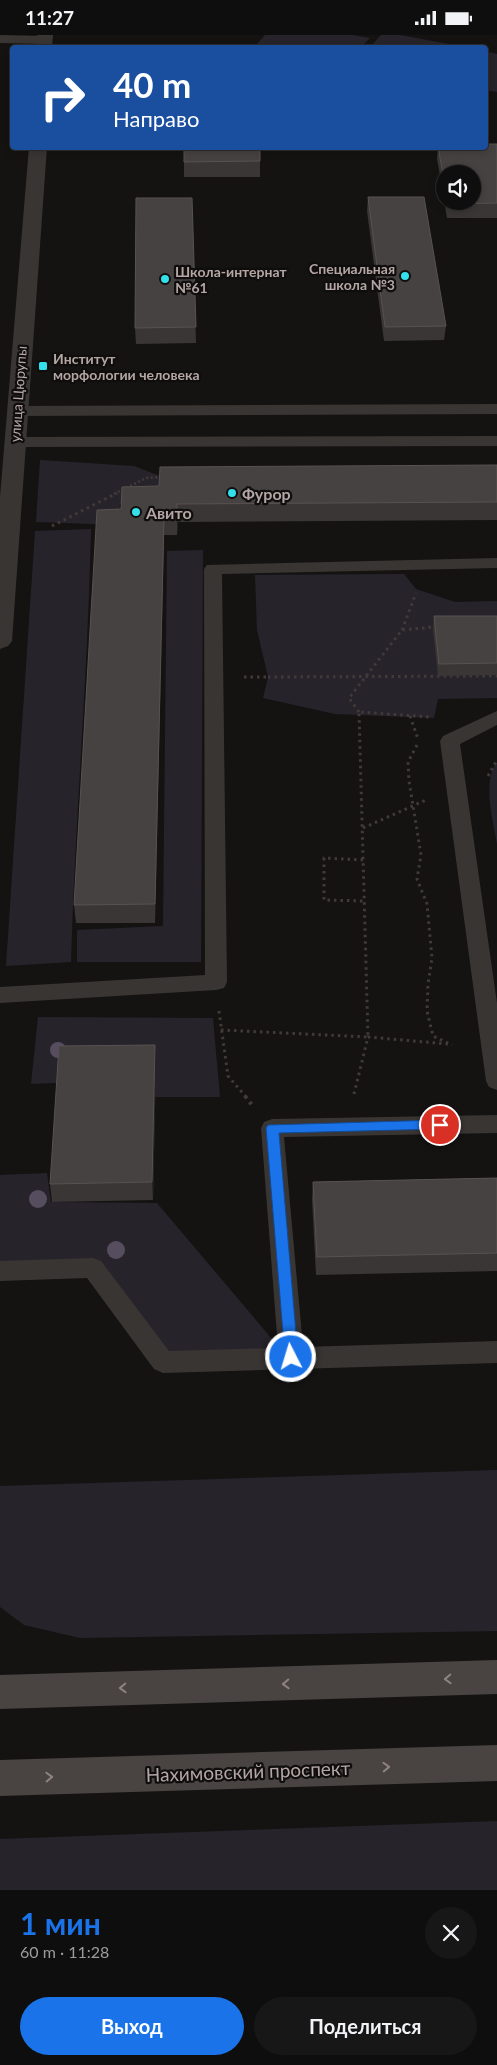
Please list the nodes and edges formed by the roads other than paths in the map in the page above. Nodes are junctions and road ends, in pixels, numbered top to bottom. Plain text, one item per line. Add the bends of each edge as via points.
1 (0, 39) edge
2 (44, 41) edge
3 (38, 150) edge
4 (497, 409) edge
5 (17, 411) junction
6 (497, 441) edge
7 (15, 442) junction
8 (497, 563) edge
9 (0, 641) edge
10 (497, 717) edge
11 (0, 995) edge
12 (494, 1033) edge
13 (497, 1081) edge
14 (497, 1124) edge
15 (0, 1271) edge
16 (497, 1352) edge
17 (291, 1357) junction
18 (497, 1677) edge
19 (0, 1692) edge
20 (497, 1763) edge
21 (0, 1778) edge

1 - 2 lane
3 - 5 street, улица Цюрупы
4 - 5 lane
5 - 7 street, улица Цюрупы
6 - 7 lane
7 - 9 street, улица Цюрупы
8 - 11 lane via 213,569 216,982
10 - 12 lane via 450,741
12 - 13 lane
14 - 17 lane via 272,1128
15 - 17 lane via 93,1268 163,1362
16 - 17 lane
18 -> 19 main road
21 -> 20 main road, Нахимовский проспект

